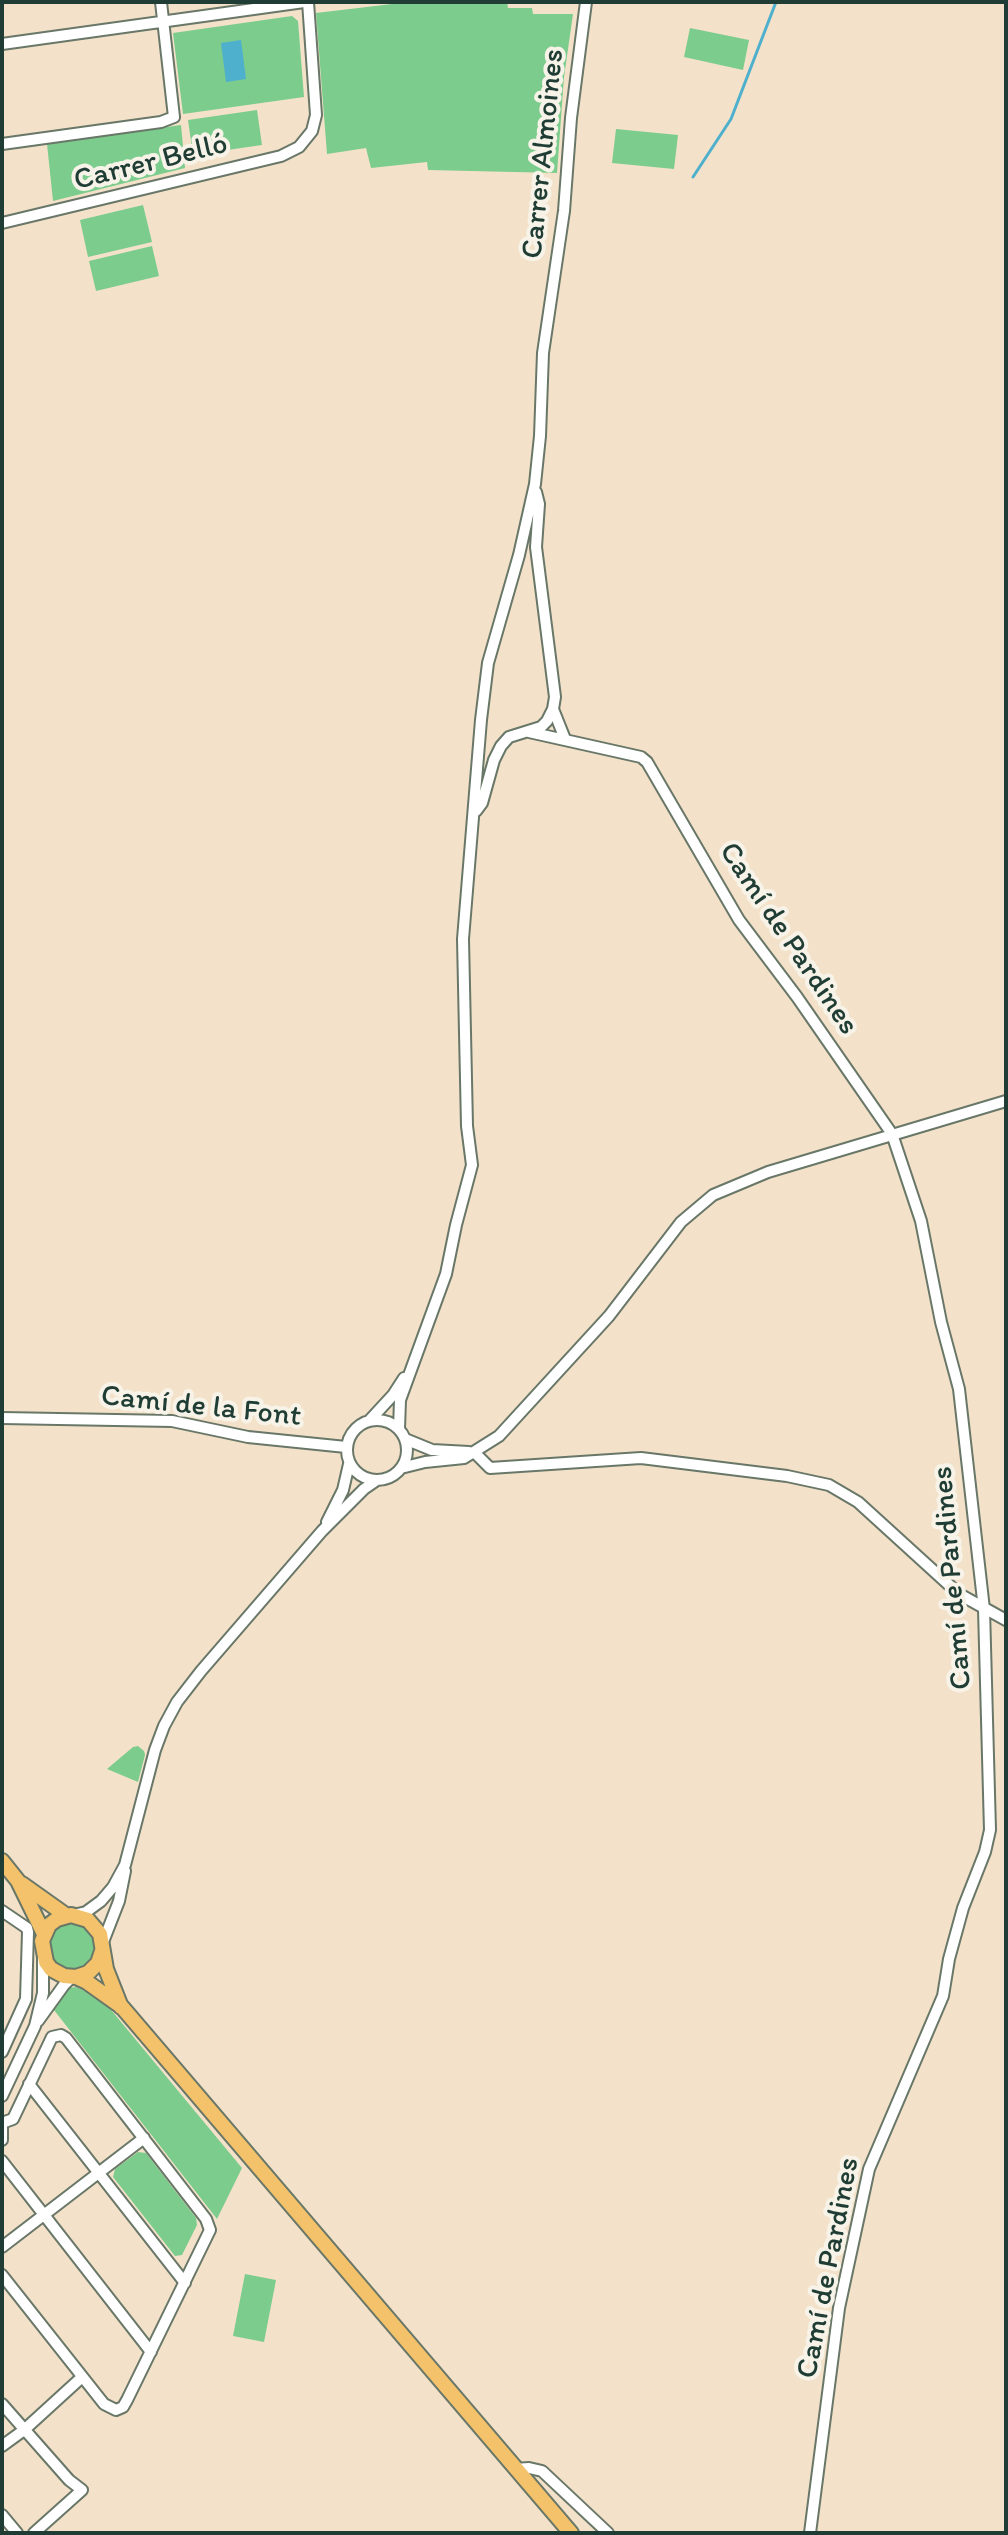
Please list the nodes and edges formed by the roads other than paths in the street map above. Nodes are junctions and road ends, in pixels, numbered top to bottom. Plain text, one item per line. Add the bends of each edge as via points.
1 (161, 2) edge
2 (306, 2) edge
3 (586, 2) edge
4 (259, 5) edge
5 (164, 21) junction
6 (2, 44) edge
7 (2, 144) edge
8 (2, 223) edge
9 (535, 484) junction
10 (553, 709) junction
11 (529, 732) junction
12 (565, 739) junction
13 (474, 812) junction
14 (1006, 1101) edge
15 (892, 1134) junction
16 (414, 1363) junction
17 (2, 1418) edge
18 (369, 1421) junction
19 (399, 1429) junction
20 (405, 1439) junction
21 (346, 1447) junction
22 (475, 1453) junction
23 (349, 1464) junction
24 (401, 1468) junction
25 (377, 1480) junction
26 (322, 1531) junction
27 (984, 1609) junction
28 (1006, 1620) edge
29 (2, 1861) edge
30 (125, 1865) junction
31 (18, 1881) junction
32 (2, 1911) edge
33 (69, 1916) junction
34 (44, 1934) junction
35 (102, 1947) junction
36 (42, 1955) junction
37 (74, 1977) junction
38 (122, 2007) junction
39 (35, 2026) junction
40 (2, 2052) edge
41 (29, 2084) junction
42 (2, 2096) edge
43 (2, 2124) edge
44 (144, 2138) junction
45 (2, 2140) edge
46 (2, 2161) edge
47 (99, 2173) junction
48 (43, 2216) junction
49 (2, 2247) edge
50 (2, 2275) edge
51 (185, 2283) junction
52 (151, 2352) junction
53 (81, 2378) junction
54 (2, 2404) edge
55 (24, 2430) junction
56 (2, 2446) edge
57 (515, 2469) junction
58 (2, 2515) edge
59 (17, 2533) edge
60 (34, 2533) edge
61 (571, 2533) edge
62 (608, 2533) edge
63 (810, 2533) edge

1 - 5 street
2 - 4 street
2 - 8 street, Carrer Belló via 316,115 312,131 290,153
3 - 9 street, Carrer Almoines via 543,353
4 - 5 street
5 - 6 street
5 - 7 street via 174,117
9 - 10 street via 536,547
9 - 13 street via 488,663
10 - 11 street via 547,721
10 - 12 street
11 - 12 street, Camí de Pardines
11 - 13 street via 509,737 501,746
12 - 15 street, Camí de Pardines via 647,762 739,920
13 - 16 street via 463,939 472,1165 446,1274
14 - 15 street
15 - 22 street via 768,1172 703,1202 512,1425
15 - 27 street, Camí de Pardines via 921,1221 959,1389
16 - 18 street
16 - 19 street via 400,1400
17 - 21 street, Camí de la Font via 172,1421 248,1437
18 - 19 street via 383,1420
18 - 21 street via 355,1428
19 - 20 street
20 - 22 street via 432,1450
20 - 24 street
21 - 23 street
22 - 24 street
22 - 27 street via 490,1468 641,1458 829,1485 858,1502 959,1594
23 - 25 street via 362,1477
23 - 26 street via 343,1490
24 - 25 street
25 - 26 street
26 - 30 street via 170,1713
27 - 28 street
27 - 63 street, Camí de Pardines via 990,1830 963,1908 943,1996 869,2169 839,2308
29 - 31 main road
30 - 33 street via 101,1901
30 - 35 street
31 - 33 main road
31 - 34 main road
32 - 40 street via 28,1932 26,1999
33 - 34 main road via 57,1919
33 - 35 main road via 95,1926
34 - 36 main road
35 - 37 main road via 93,1969
35 - 38 main road
36 - 37 main road via 51,1969
36 - 39 street via 43,1993
37 - 38 main road
37 - 39 street
38 - 57 main road
39 - 42 street
41 - 43 street via 13,2119
41 - 44 street via 52,2037 61,2035
41 - 47 street
43 - 45 street
44 - 47 street
44 - 51 street via 210,2230
46 - 48 street
47 - 48 street
47 - 51 street
48 - 49 street
48 - 52 street
50 - 53 street
51 - 52 street
52 - 53 street via 123,2407 116,2410
53 - 55 street
54 - 55 street
55 - 56 street
55 - 60 street via 82,2490
57 - 61 main road
57 - 62 street via 542,2471
58 - 59 street

